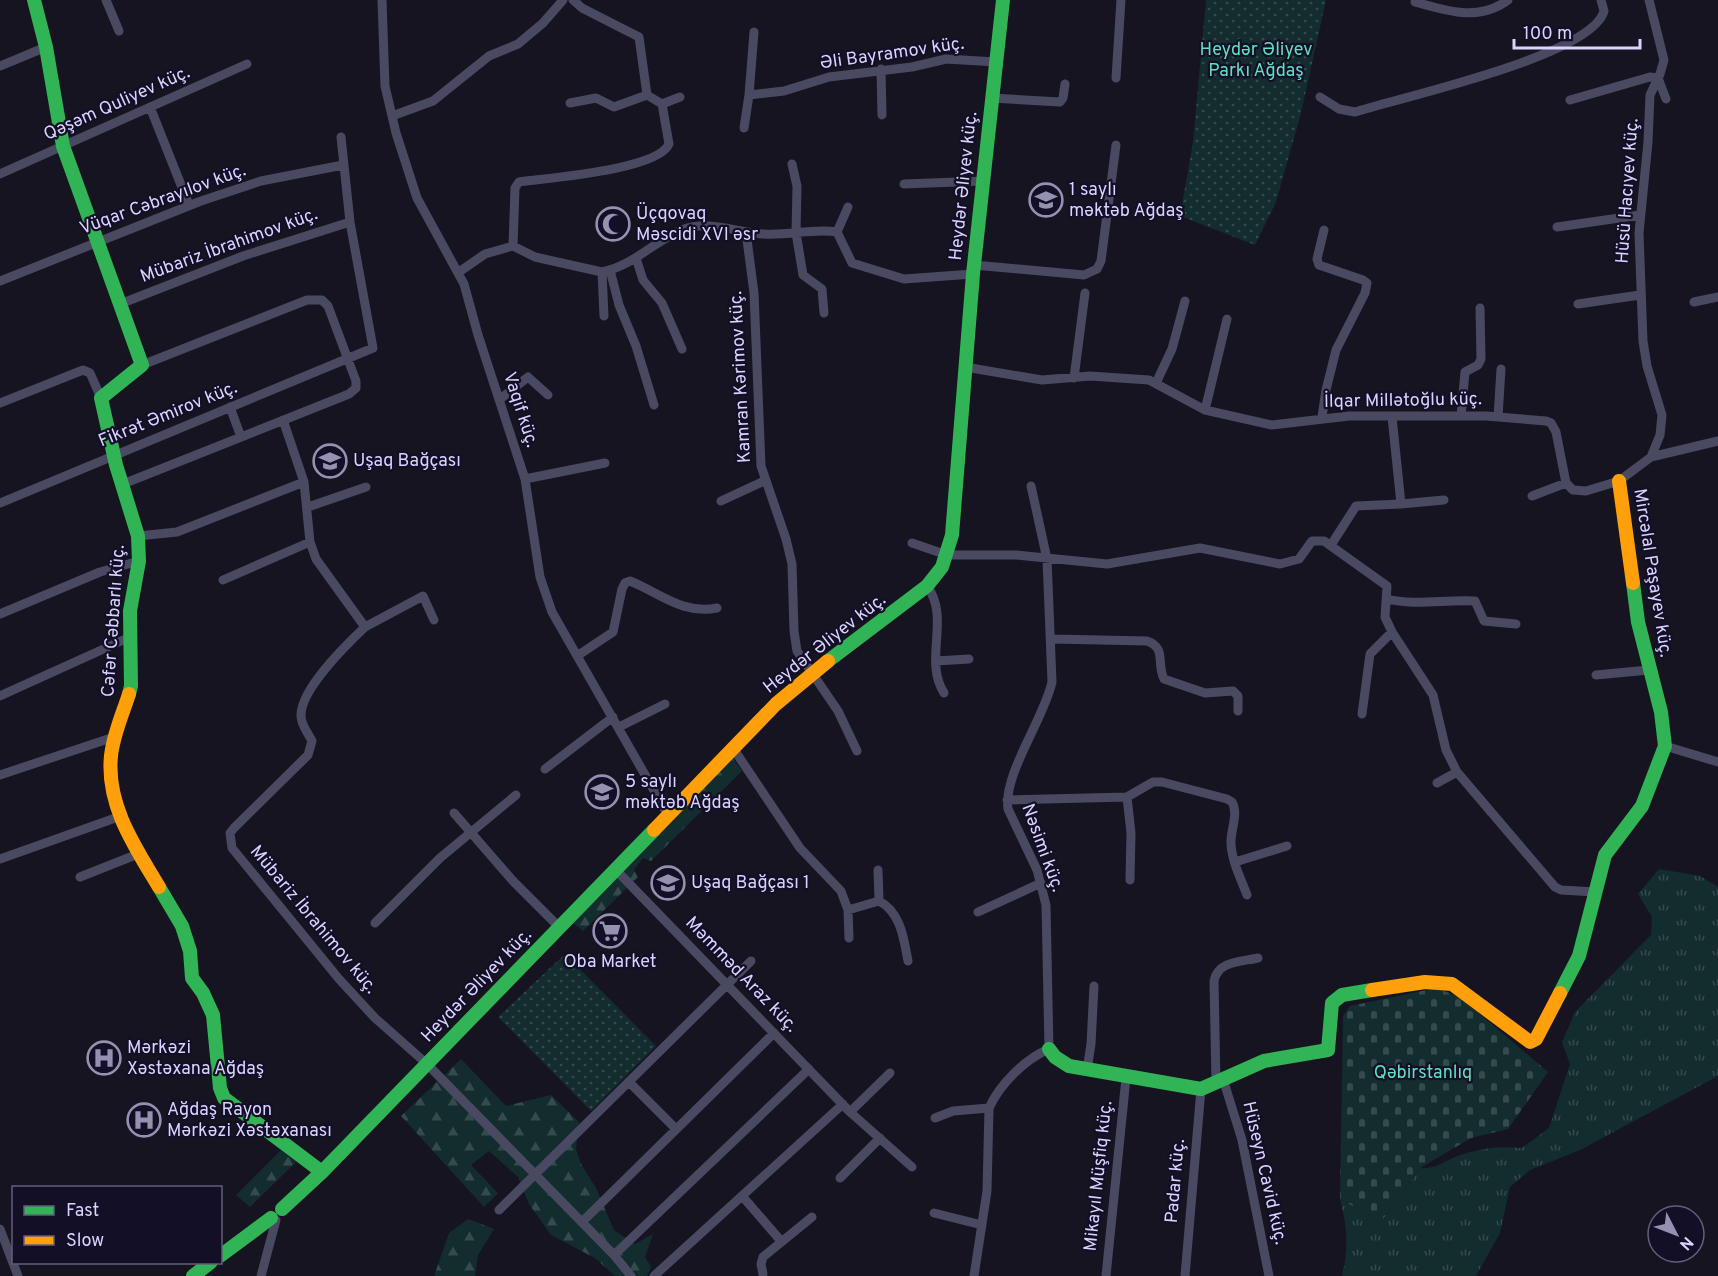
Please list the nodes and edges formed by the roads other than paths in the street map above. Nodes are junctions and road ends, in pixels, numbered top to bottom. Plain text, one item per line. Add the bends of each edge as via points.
1 (34, 0) edge
2 (105, 0) edge
3 (382, 0) edge
4 (563, 0) edge
5 (573, 0) edge
6 (1003, 0) edge
7 (1122, 0) edge
8 (1508, 0) edge
9 (1601, 0) edge
10 (1649, 0) edge
11 (1415, 2) dead end
12 (119, 31) dead end
13 (754, 32) dead end
14 (46, 47) junction
15 (996, 62) junction
16 (247, 64) dead end
17 (0, 66) edge
18 (881, 69) junction
19 (1116, 78) dead end
20 (1658, 78) junction
21 (1065, 84) dead end
22 (647, 95) junction
23 (748, 95) junction
24 (680, 97) dead end
25 (1320, 97) dead end
26 (992, 99) junction
27 (1666, 99) dead end
28 (1570, 100) dead end
29 (570, 103) dead end
30 (662, 104) junction
31 (150, 107) junction
32 (882, 115) dead end
33 (392, 116) junction
34 (744, 128) dead end
35 (340, 137) dead end
36 (1116, 145) dead end
37 (63, 146) junction
38 (792, 164) dead end
39 (343, 165) junction
40 (0, 174) edge
41 (983, 181) junction
42 (904, 184) dead end
43 (189, 205) junction
44 (848, 207) dead end
45 (1640, 215) junction
46 (350, 222) junction
47 (1557, 227) dead end
48 (1324, 230) dead end
49 (746, 232) junction
50 (837, 232) junction
51 (796, 233) junction
52 (97, 241) junction
53 (513, 246) junction
54 (636, 258) junction
55 (974, 269) junction
56 (606, 271) junction
57 (459, 272) junction
58 (0, 281) edge
59 (1085, 293) dead end
60 (1640, 295) junction
61 (1718, 297) edge
62 (1185, 300) dead end
63 (1694, 302) dead end
64 (120, 304) junction
65 (1578, 304) dead end
66 (1480, 308) dead end
67 (824, 313) dead end
68 (604, 316) dead end
69 (1227, 319) dead end
70 (682, 349) dead end
71 (348, 359) junction
72 (142, 366) junction
73 (965, 367) junction
74 (1501, 369) dead end
75 (1074, 378) junction
76 (1156, 383) junction
77 (548, 395) dead end
78 (101, 398) junction
79 (499, 400) junction
80 (0, 403) edge
81 (654, 405) dead end
82 (230, 407) junction
83 (1205, 410) junction
84 (1461, 416) junction
85 (1322, 417) junction
86 (1392, 417) junction
87 (1498, 417) junction
88 (283, 420) junction
89 (241, 437) junction
90 (1718, 441) edge
91 (114, 455) junction
92 (1651, 457) junction
93 (605, 463) dead end
94 (525, 479) junction
95 (764, 481) junction
96 (1619, 481) junction
97 (304, 482) junction
98 (1566, 483) junction
99 (123, 484) junction
100 (1031, 486) dead end
101 (366, 487) dead end
102 (1532, 496) dead end
103 (1444, 500) dead end
104 (721, 501) dead end
105 (0, 503) edge
106 (1401, 504) junction
107 (308, 507) junction
108 (138, 536) junction
109 (310, 542) junction
110 (912, 543) dead end
111 (1331, 545) junction
112 (947, 555) junction
113 (1047, 559) junction
114 (139, 561) junction
115 (223, 580) dead end
116 (927, 586) junction
117 (1387, 599) junction
118 (717, 608) dead end
119 (0, 614) edge
120 (434, 620) dead end
121 (1516, 624) dead end
122 (365, 627) junction
123 (1392, 632) junction
124 (130, 637) junction
125 (1052, 639) junction
126 (577, 656) junction
127 (969, 659) dead end
128 (936, 661) junction
129 (1649, 670) junction
130 (811, 674) junction
131 (1596, 675) dead end
132 (944, 693) dead end
133 (0, 696) edge
134 (665, 704) dead end
135 (1238, 711) dead end
136 (1362, 714) dead end
137 (613, 717) junction
138 (619, 727) junction
139 (117, 736) junction
140 (1665, 746) junction
141 (733, 748) junction
142 (857, 751) dead end
143 (1718, 762) edge
144 (544, 769) dead end
145 (1456, 772) junction
146 (0, 775) edge
147 (1437, 783) dead end
148 (516, 795) dead end
149 (1127, 797) junction
150 (1007, 800) junction
151 (454, 813) dead end
152 (668, 814) junction
153 (121, 816) junction
154 (469, 833) junction
155 (1287, 846) dead end
156 (138, 854) junction
157 (0, 859) edge
158 (1235, 862) junction
159 (615, 869) junction
160 (878, 870) dead end
161 (80, 877) dead end
162 (1130, 880) dead end
163 (1041, 883) junction
164 (1595, 892) junction
165 (1247, 895) dead end
166 (879, 901) junction
167 (848, 910) junction
168 (978, 912) dead end
169 (375, 923) dead end
170 (559, 927) junction
171 (849, 938) dead end
172 (1257, 958) dead end
173 (751, 961) dead end
174 (908, 961) dead end
175 (727, 984) junction
176 (1094, 986) dead end
177 (774, 1033) junction
178 (1049, 1049) junction
179 (427, 1064) junction
180 (808, 1069) junction
181 (1087, 1070) junction
182 (890, 1073) dead end
183 (1126, 1078) junction
184 (1220, 1081) junction
185 (630, 1083) junction
186 (1201, 1089) junction
187 (847, 1108) junction
188 (989, 1108) junction
189 (935, 1118) dead end
190 (676, 1129) junction
191 (880, 1138) junction
192 (912, 1167) dead end
193 (322, 1172) junction
194 (535, 1174) junction
195 (840, 1178) dead end
196 (743, 1197) junction
197 (499, 1210) dead end
198 (934, 1213) dead end
199 (276, 1216) junction
200 (812, 1217) dead end
201 (582, 1222) junction
202 (982, 1225) junction
203 (0, 1229) edge
204 (781, 1241) junction
205 (222, 1255) edge
206 (614, 1255) junction
207 (12, 1260) edge
208 (210, 1264) edge
209 (763, 1274) dead end
210 (193, 1276) edge
211 (261, 1276) edge
212 (631, 1276) edge
213 (654, 1276) edge
214 (974, 1276) edge
215 (1106, 1276) edge
216 (1185, 1276) edge
217 (1269, 1276) edge

1 - 14 street
2 - 12 street
3 - 33 street, Vaqif küç. via 383,64
4 - 33 street via 518,44 489,56 433,101
5 - 22 street via 639,38
6 - 15 street, Heydər Əliyev küç.
7 - 19 street
8 - 11 street via 1496,8 1471,14
9 - 25 street via 1604,11 1595,26 1516,66 1355,112 1339,109
10 - 20 street, Hüsü Hacıyev küç. via 1664,60
13 - 23 street
14 - 17 street
14 - 37 street
15 - 18 street, Əli Bayramov küç. via 946,59
15 - 26 street, Heydər Əliyev küç.
16 - 31 street, Qəşəm Quliyev küç.
18 - 23 street, Əli Bayramov küç.
18 - 32 street
20 - 27 street
20 - 28 street via 1645,77
20 - 45 street, Hüsü Hacıyev küç. via 1650,95
21 - 26 street via 1060,102
22 - 29 street via 614,107 596,98
22 - 30 street
23 - 34 street
24 - 30 street
26 - 41 street, Heydər Əliyev küç.
30 - 53 street via 669,144 662,153 609,170 516,184
31 - 37 street, Qəşəm Quliyev küç.
31 - 43 street
33 - 57 street, Vaqif küç. via 417,198
35 - 39 street
36 - 55 street via 1097,269 1084,275
37 - 40 street, Qəşəm Quliyev küç.
37 - 52 street
38 - 51 street via 797,186
39 - 43 street, Vüqar Cəbrayılov küç. via 261,181
39 - 46 street
41 - 42 street
41 - 55 street, Heydər Əliyev küç.
43 - 52 street, Vüqar Cəbrayılov küç.
44 - 50 street
45 - 47 street
45 - 60 street, Hüsü Hacıyev küç.
46 - 64 street, Mübariz İbrahimov küç. via 243,256
46 - 71 street, Fikrət Əmirov küç. via 373,348
48 - 85 street via 1319,265 1366,284 1336,350
49 - 51 street
49 - 54 street via 706,226 682,230
49 - 95 street, Kamran Kərimov küç. via 754,293
50 - 51 street
50 - 55 street via 852,263 894,278
51 - 67 street via 803,275 822,289
52 - 58 street, Vüqar Cəbrayılov küç.
52 - 64 street
53 - 56 street via 535,257
53 - 57 street via 486,254
54 - 56 street
54 - 70 street
55 - 73 street, Heydər Əliyev küç.
56 - 68 street
56 - 81 street
57 - 79 street, Vaqif küç.
59 - 75 street
60 - 65 street
60 - 92 street, Hüsü Hacıyev küç. via 1647,366 1662,415 1660,435
61 - 63 street
62 - 76 street via 1172,349
64 - 72 street
66 - 84 street via 1481,359 1465,372
69 - 83 street
71 - 72 street via 328,306 322,300 314,300
71 - 82 street, Fikrət Əmirov küç.
71 - 88 street via 356,388
72 - 78 street
73 - 75 street, İlqar Millətoğlu küç. via 1042,380
73 - 112 street, Heydər Əliyev küç. via 952,536
74 - 87 street
75 - 76 street, İlqar Millətoğlu küç.
76 - 83 street, İlqar Millətoğlu küç.
77 - 79 street via 525,378
78 - 80 street via 90,373 83,370
78 - 91 street, Cəfər Cəbbarlı küç.
79 - 94 street, Vaqif küç.
82 - 89 street
82 - 91 street, Fikrət Əmirov küç.
83 - 85 street, İlqar Millətoğlu küç. via 1272,425
84 - 86 street, İlqar Millətoğlu küç.
84 - 87 street, İlqar Millətoğlu küç.
85 - 86 street, İlqar Millətoğlu küç.
86 - 106 street
87 - 98 street, İlqar Millətoğlu küç. via 1551,423
88 - 89 street
88 - 97 street
89 - 99 street
90 - 92 street
91 - 99 street, Cəfər Cəbbarlı küç.
91 - 105 street, Fikrət Əmirov küç.
92 - 96 street
93 - 94 street
94 - 126 street, Vaqif küç. via 540,577 552,612
95 - 104 street
95 - 130 street, Kamran Kərimov küç. via 786,539 794,580 797,651
96 - 98 street via 1578,492
96 - 129 street, Mircəlal Paşayev küç. via 1638,622
97 - 107 street
97 - 108 street via 177,532
98 - 102 street
99 - 108 street, Cəfər Cəbbarlı küç.
100 - 113 street, Nəsimi küç.
101 - 107 street
103 - 106 street
106 - 111 street via 1356,506
107 - 109 street
108 - 114 street, Cəfər Cəbbarlı küç.
109 - 115 street
109 - 122 street via 328,577
110 - 112 street
111 - 113 street via 1312,541 1299,559 1280,564 1200,548 1107,564
111 - 117 street via 1383,582
112 - 113 street
112 - 116 street, Heydər Əliyev küç.
113 - 125 street, Nəsimi küç.
114 - 119 street via 100,572
114 - 124 street, Cəfər Cəbbarlı küç. via 132,592
116 - 128 street via 938,612
116 - 130 street, Heydər Əliyev küç.
117 - 121 street via 1475,601 1484,621
117 - 123 street via 1384,611
118 - 126 street via 704,611 676,604 630,581 622,589 613,632
120 - 122 street via 423,596
122 - 179 street, Mübariz İbrahimov küç. via 321,674 303,704 302,724 312,741 308,755 234,828 229,840 339,980 381,1025
123 - 136 street via 1370,654
123 - 145 street via 1433,695 1446,750
124 - 133 street
124 - 139 street, Cəfər Cəbbarlı küç. via 131,686
125 - 135 street via 1155,644 1161,651 1160,671 1164,679 1205,693 1233,691 1238,696
125 - 150 street, Nəsimi küç. via 1049,697
126 - 137 street, Vaqif küç.
127 - 128 street
128 - 132 street via 937,682
129 - 131 street
129 - 140 street, Mircəlal Paşayev küç. via 1665,727
130 - 141 street, Heydər Əliyev küç.
130 - 142 street, Kamran Kərimov küç. via 838,711
134 - 138 street
137 - 138 street, Vaqif küç.
137 - 144 street
138 - 152 street, Vaqif küç.
139 - 146 street
139 - 153 street, Cəfər Cəbbarlı küç. via 110,766 111,786
140 - 143 street
140 - 164 street, Mircəlal Paşayev küç. via 1642,806 1605,855
141 - 152 street, Heydər Əliyev küç.
141 - 167 street via 800,848 841,891
145 - 147 street
145 - 164 street via 1555,888
148 - 154 street
149 - 150 street
149 - 158 street via 1153,782 1162,782 1232,802 1235,810 1231,843
149 - 162 street
150 - 163 street, Nəsimi küç.
151 - 154 street
152 - 159 street, Heydər Əliyev küç.
153 - 156 street, Cəfər Cəbbarlı küç.
153 - 157 street
154 - 169 street
154 - 170 street
155 - 158 street
156 - 161 street
156 - 193 street, Cəfər Cəbbarlı küç. via 182,926 190,951 192,978 213,1015 224,1098
158 - 165 street
159 - 170 street, Heydər Əliyev küç.
159 - 175 street, Məmməd Araz küç.
160 - 166 street
163 - 168 street
163 - 178 street, Nəsimi küç. via 1046,905
164 - 184 street, Mircəlal Paşayev küç. via 1579,956 1536,1039 1523,1039 1460,988 1439,981 1425,982 1342,996 1332,1003 1328,1050 1264,1061
166 - 167 street
166 - 174 street via 900,922
167 - 171 street
170 - 179 street, Heydər Əliyev küç.
172 - 184 street, Hüseyn Cavid küç. via 1216,971
173 - 175 street
175 - 177 street, Məmməd Araz küç.
175 - 185 street
176 - 181 street
177 - 180 street, Məmməd Araz küç.
177 - 190 street
178 - 181 street via 1060,1062
178 - 188 street via 1025,1064
179 - 193 street, Heydər Əliyev küç.
179 - 194 street
180 - 187 street, Məmməd Araz küç.
180 - 206 street
181 - 183 street
182 - 187 street
183 - 186 street
183 - 215 street, Mikayıl Müşfiq küç.
184 - 186 street, Mircəlal Paşayev küç.
184 - 217 street, Hüseyn Cavid küç. via 1242,1140
185 - 190 street
185 - 194 street
186 - 216 street, Padar küç.
187 - 191 street, Məmməd Araz küç.
187 - 196 street
188 - 189 street via 952,1111
188 - 202 street
190 - 201 street
191 - 192 street, Məmməd Araz küç.
191 - 195 street
193 - 199 street, Heydər Əliyev küç.
194 - 197 street
194 - 201 street
196 - 204 street
196 - 213 street
198 - 202 street
199 - 205 street, Heydər Əliyev küç.
199 - 211 street
200 - 204 street
201 - 206 street
202 - 214 street
203 - 207 street
204 - 209 street via 763,1257
206 - 212 street
208 - 210 street

